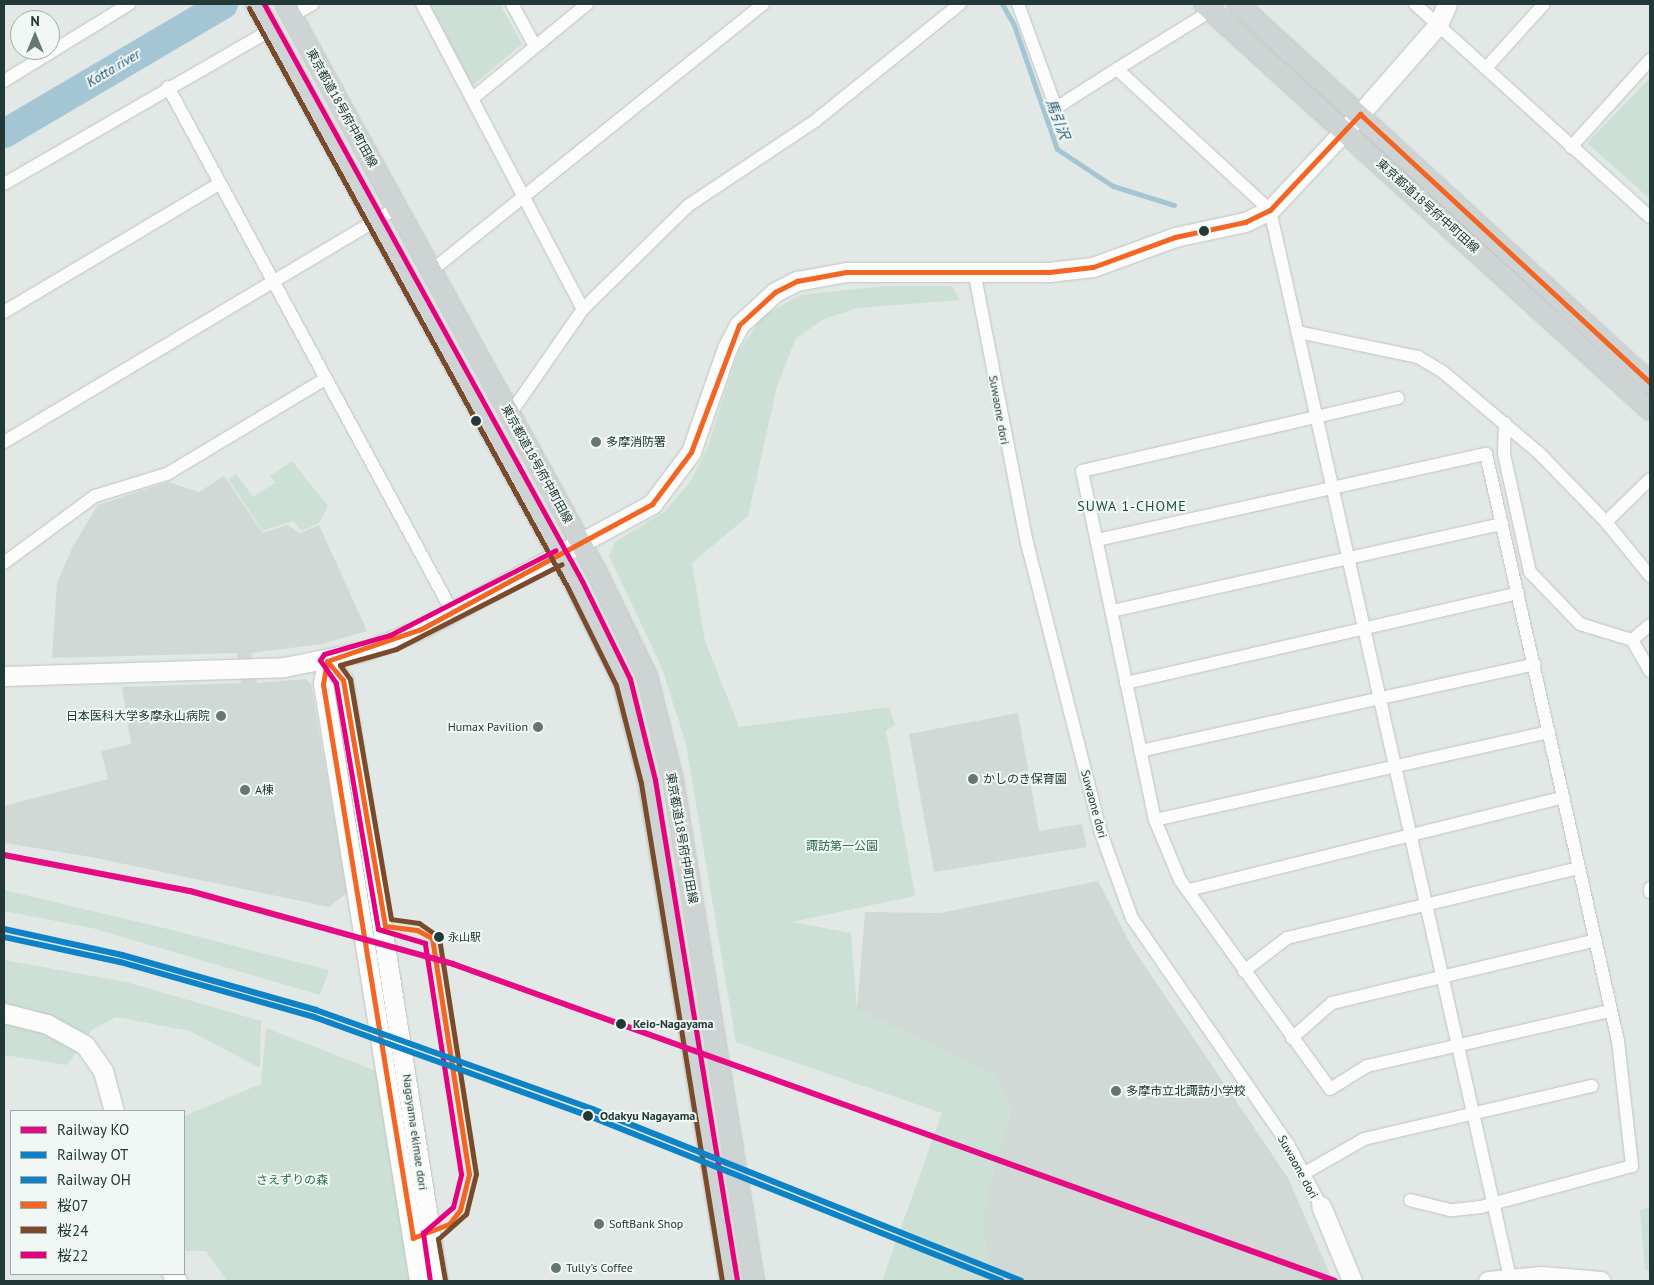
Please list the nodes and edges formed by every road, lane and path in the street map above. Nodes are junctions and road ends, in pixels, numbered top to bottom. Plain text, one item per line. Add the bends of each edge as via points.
1 (129, 4) edge
2 (313, 4) edge
3 (422, 4) edge
4 (512, 4) edge
5 (588, 4) edge
6 (763, 4) edge
7 (960, 4) edge
8 (1018, 4) edge
9 (1238, 4) edge
10 (1414, 4) edge
11 (1447, 4) edge
12 (1544, 4) edge
13 (1208, 7) edge
14 (287, 9) edge
15 (264, 17) edge
16 (1438, 25) junction
17 (535, 46) junction
18 (1650, 60) edge
19 (1486, 68) junction
20 (1116, 69) junction
21 (4, 80) edge
22 (168, 87) junction
23 (473, 98) junction
24 (1360, 114) junction
25 (1344, 131) junction
26 (1571, 147) junction
27 (4, 184) edge
28 (219, 184) junction
29 (527, 197) junction
30 (396, 208) junction
31 (1270, 210) junction
32 (1650, 217) edge
33 (375, 221) junction
34 (431, 271) junction
35 (974, 271) junction
36 (272, 281) junction
37 (583, 308) junction
38 (4, 312) edge
39 (1298, 332) junction
40 (326, 379) junction
41 (1650, 383) edge
42 (1398, 398) dead end
43 (1650, 410) edge
44 (510, 414) junction
45 (1318, 416) junction
46 (1505, 423) junction
47 (4, 442) edge
48 (1650, 479) edge
49 (1333, 487) junction
50 (1606, 522) junction
51 (1502, 524) junction
52 (1097, 540) junction
53 (581, 545) junction
54 (559, 556) junction
55 (1348, 558) junction
56 (4, 564) edge
57 (1650, 576) edge
58 (1518, 593) junction
59 (1112, 611) junction
60 (452, 613) junction
61 (1650, 625) edge
62 (1364, 627) junction
63 (1632, 640) junction
64 (327, 661) junction
65 (1535, 664) junction
66 (1650, 671) edge
67 (4, 676) edge
68 (1126, 683) junction
69 (1380, 696) junction
70 (1549, 732) junction
71 (1140, 751) junction
72 (1395, 767) junction
73 (360, 780) junction
74 (340, 783) junction
75 (1564, 796) junction
76 (1154, 820) junction
77 (1410, 835) junction
78 (1579, 868) junction
79 (1650, 888) edge
80 (1189, 890) junction
81 (1650, 892) edge
82 (1428, 905) junction
83 (1596, 940) junction
84 (1244, 971) junction
85 (1442, 975) junction
86 (1610, 1011) junction
87 (4, 1013) edge
88 (1292, 1038) junction
89 (1458, 1045) junction
90 (1592, 1086) dead end
91 (114, 1110) edge
92 (1476, 1114) junction
93 (1303, 1174) junction
94 (1410, 1200) dead end
95 (1494, 1200) junction
96 (1320, 1206) joint
97 (1510, 1278) junction
98 (419, 1281) edge
99 (438, 1281) edge
100 (730, 1281) edge
101 (754, 1281) edge
102 (1352, 1281) edge
103 (1488, 1281) edge
104 (1601, 1281) edge

1 - 21 street
2 - 14 street
3 - 23 street
4 - 17 street
5 - 17 street
6 - 29 street
7 - 37 street via 815,121 689,205
8 - 20 street via 1056,108
9 - 24 main road, 東京都道18号府中町田線
10 - 16 street
11 - 16 street
12 - 19 street
13 - 20 street
13 - 25 main road, 東京都道18号府中町田線
14 - 30 main road, 東京都道18号府中町田線
15 - 22 street
15 - 33 main road, 東京都道18号府中町田線
16 - 19 street
16 - 24 street
17 - 23 street
18 - 26 street
19 - 26 street
20 - 31 street
22 - 27 street
22 - 28 street
23 - 29 street
24 - 25 street
24 - 41 main road, 東京都道18号府中町田線
25 - 31 street
25 - 43 main road, 東京都道18号府中町田線
26 - 32 street
28 - 36 street
28 - 38 street
29 - 34 street
29 - 37 street
30 - 33 street
30 - 34 main road, 東京都道18号府中町田線
31 - 35 street via 1245,222 1175,237 1093,267
31 - 39 street
33 - 36 street
33 - 54 main road, 東京都道18号府中町田線
34 - 44 main road, 東京都道18号府中町田線
35 - 53 street via 837,274 797,281 775,292 739,325 727,348 691,452 671,484 652,504
35 - 93 street, Suwaone dori via 1006,449 1101,833 1132,918 1288,1144
36 - 40 street
36 - 47 street
37 - 44 street
39 - 45 street
39 - 46 street via 1418,357
40 - 56 street via 167,474 95,496
40 - 60 street
42 - 45 street
44 - 53 main road, 東京都道18号府中町田線
45 - 49 street
45 - 52 street via 1082,471
46 - 50 street
46 - 63 street via 1504,454 1530,572 1580,624
48 - 50 street
49 - 51 street via 1486,454
49 - 52 street
49 - 55 street
50 - 57 street
51 - 55 street
51 - 58 street
52 - 59 street
53 - 54 street
53 - 101 main road, 東京都道18号府中町田線 via 647,676 662,731
54 - 60 street
54 - 100 main road, 東京都道18号府中町田線 via 623,682 638,735
55 - 59 street
55 - 62 street
58 - 62 street
58 - 65 street
59 - 68 street
60 - 64 street via 393,642
61 - 63 street
62 - 68 street
62 - 69 street
63 - 66 street
64 - 67 street via 255,669
64 - 73 street, Nagayama ekimae dori via 343,680
64 - 74 street, Nagayama ekimae dori via 324,684
65 - 69 street
65 - 70 street
68 - 71 street
69 - 71 street
69 - 72 street
70 - 72 street
70 - 75 street
71 - 76 street
72 - 76 street
72 - 77 street
73 - 74 street
73 - 99 street, Nagayama ekimae dori
74 - 98 street, Nagayama ekimae dori
75 - 77 street
75 - 78 street
76 - 80 street
77 - 80 street
77 - 82 street
78 - 82 street
78 - 83 street
79 - 81 street
80 - 84 street
82 - 84 street via 1287,938
82 - 85 street
83 - 85 street
83 - 86 street
84 - 88 street
85 - 88 street via 1332,1002
85 - 89 street
86 - 89 street
86 - 95 street via 1632,1166
87 - 91 street via 47,1024 85,1045 103,1071
88 - 89 street via 1330,1089 1367,1066
89 - 92 street
90 - 92 street
92 - 93 street via 1364,1139
92 - 95 street
93 - 96 street, Suwaone dori
94 - 95 street via 1450,1210 1481,1207
95 - 97 street
96 - 102 street, Suwaone dori
97 - 103 street
97 - 104 street

